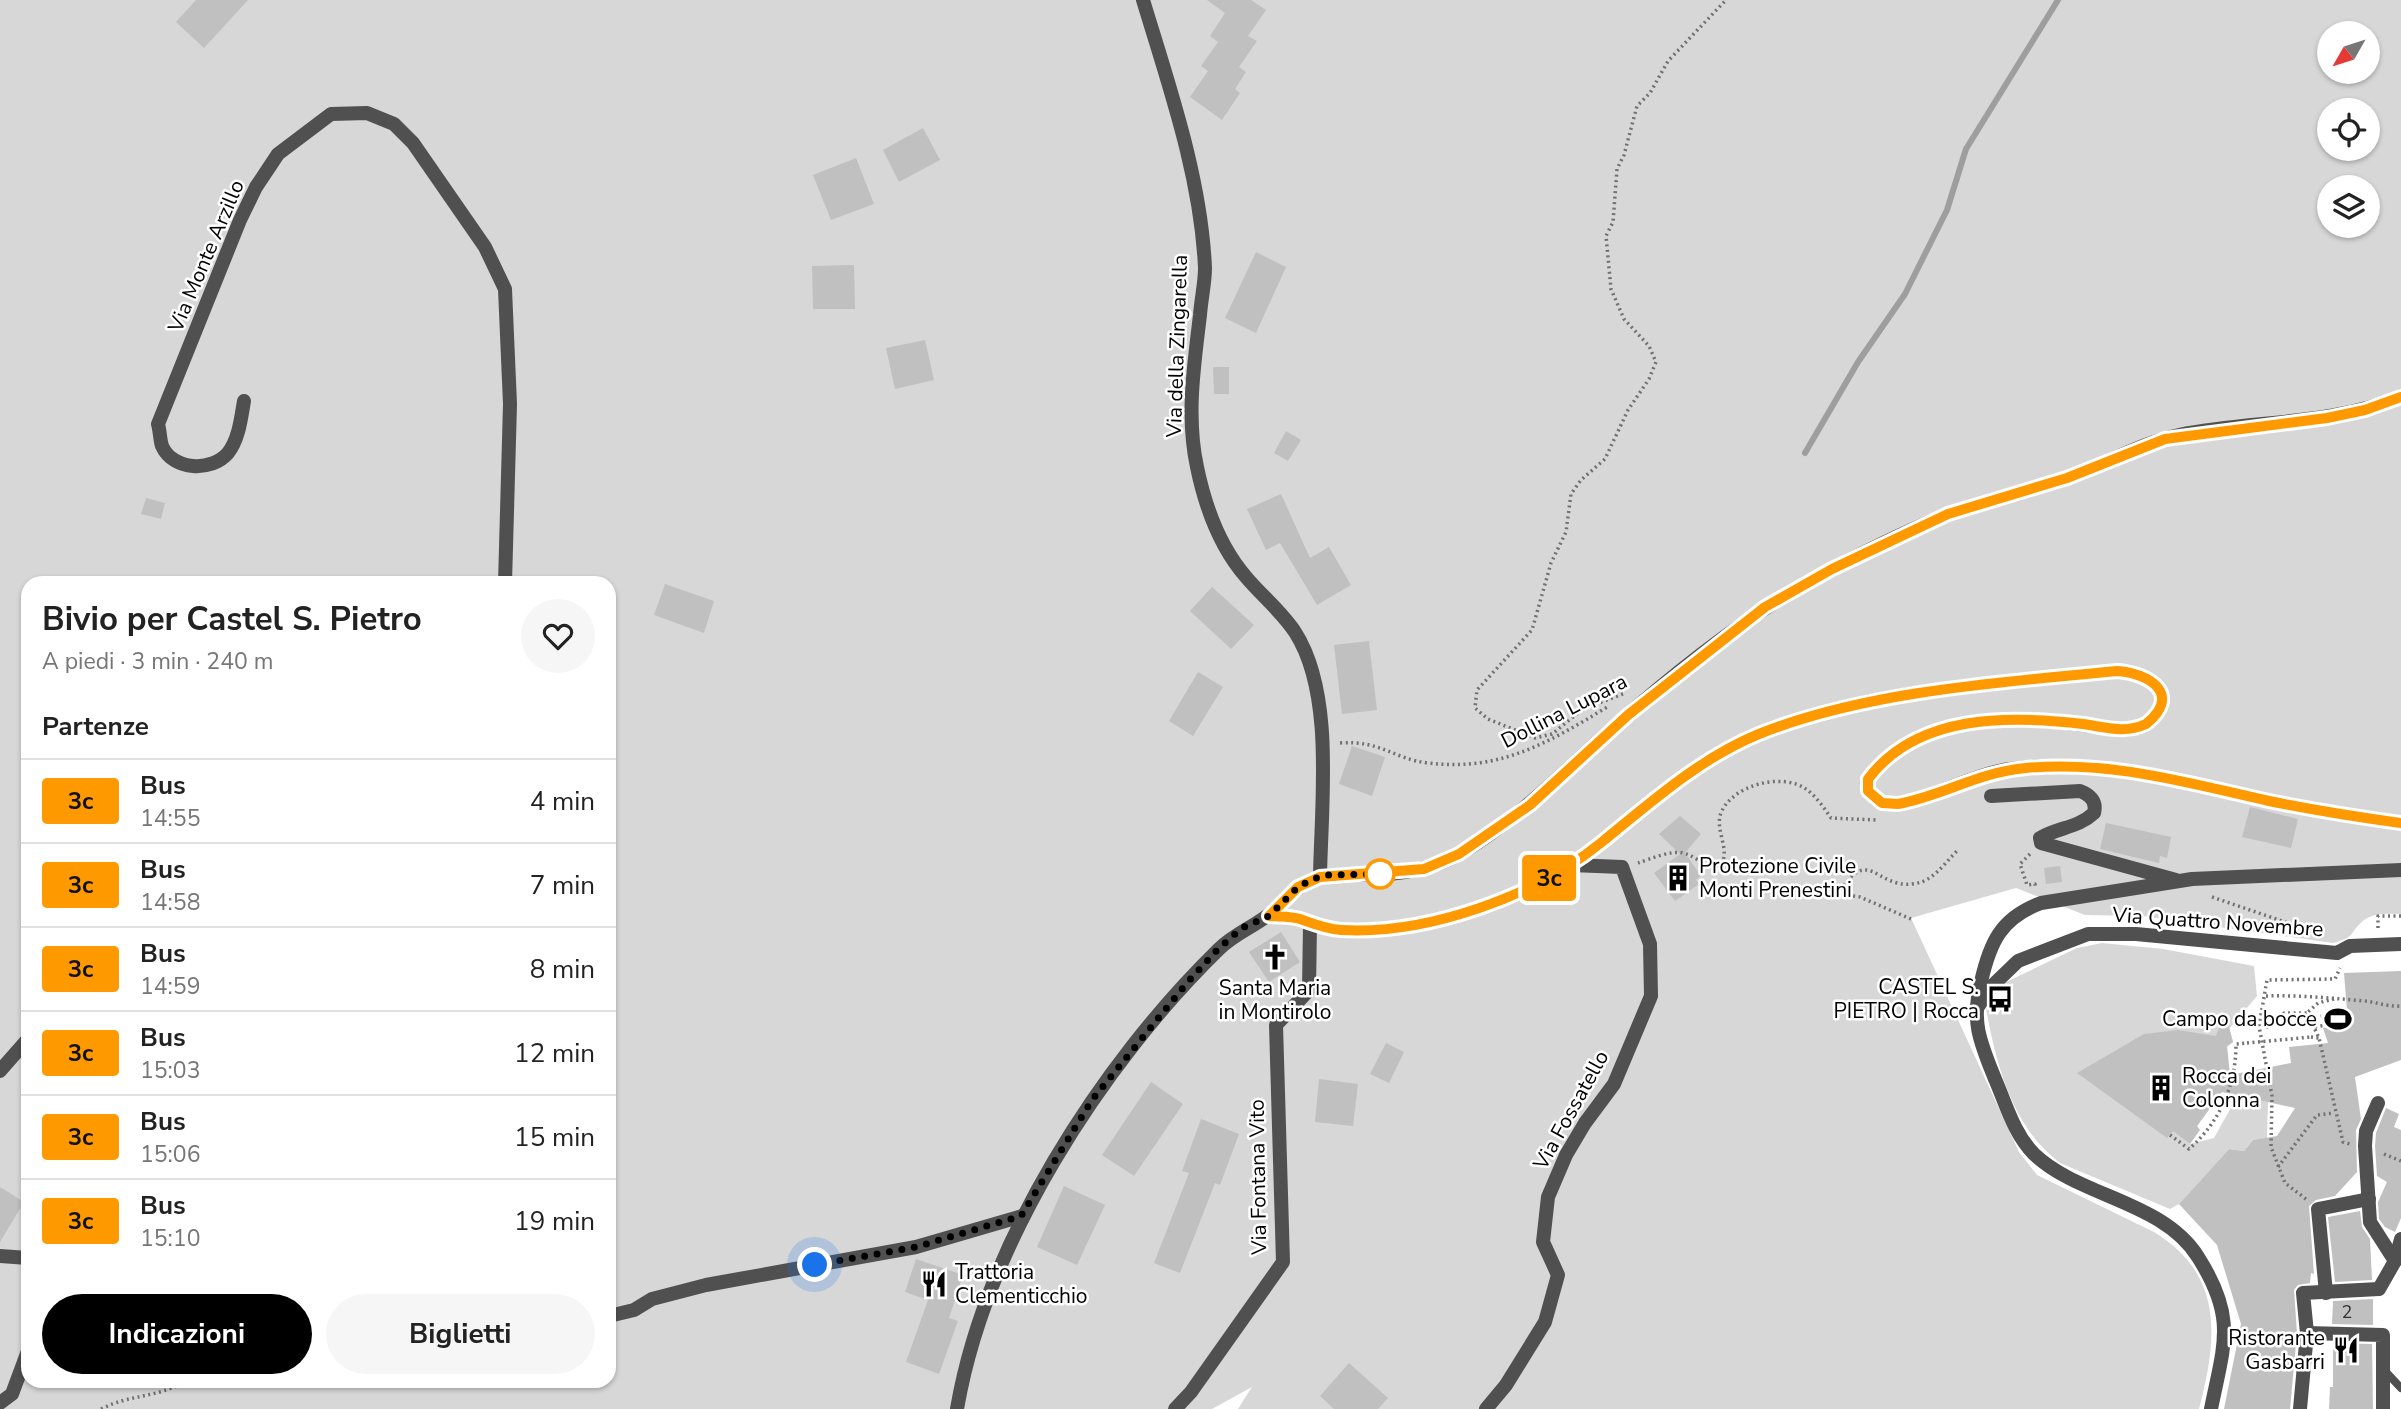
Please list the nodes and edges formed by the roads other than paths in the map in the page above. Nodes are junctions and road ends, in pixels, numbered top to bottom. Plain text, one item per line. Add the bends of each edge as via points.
1 (1143, 0) edge
2 (2401, 397) edge
3 (244, 401) dead end
4 (505, 576) edge
5 (1991, 796) dead end
6 (2401, 823) edge
7 (1571, 865) junction
8 (2401, 870) edge
9 (1320, 877) junction
10 (2176, 880) junction
11 (1269, 916) junction
12 (1310, 924) junction
13 (2401, 944) edge
14 (1975, 1012) junction
15 (21, 1047) edge
16 (0, 1071) edge
17 (2378, 1103) dead end
18 (2369, 1199) junction
19 (1021, 1216) junction
20 (2399, 1249) edge
21 (0, 1256) edge
22 (21, 1258) edge
23 (2326, 1293) junction
24 (616, 1314) edge
25 (2307, 1333) junction
26 (2383, 1368) junction
27 (21, 1370) edge
28 (2401, 1388) edge
29 (0, 1404) edge
30 (957, 1409) edge
31 (1175, 1409) edge
32 (1486, 1409) edge
33 (2211, 1409) edge
34 (2300, 1409) edge
35 (2383, 1409) edge

1 - 9 street, Via della Zingarella via 1185,147 1205,269 1191,393 1191,439 1202,492 1223,544 1244,576 1296,632 1319,703 1323,744
2 - 9 street via 2365,410 2305,422 2157,441 2067,478 1948,514 1765,607 1628,715 1530,805 1459,854 1424,869
3 - 4 street, Via Monte Arzillo via 236,441 214,464 188,466 162,446 159,424 240,220 278,154 331,114 367,113 394,124 485,247 505,289 510,404
5 - 10 street via 2080,791 2090,795 2094,813 2078,825 2046,834 2041,843
6 - 7 street via 2107,768 1997,771 1898,804 1882,803 1868,791 1868,779 1887,757 1935,731 1997,722 2121,730 2146,724 2161,705 2158,688 2143,675 2118,671 1883,701 1820,713 1774,729 1694,771
7 - 12 street via 1509,897 1451,915 1362,930
7 - 32 street, Via Fossatello via 1622,867 1650,944 1651,996 1614,1084 1584,1123 1548,1197 1543,1242 1558,1275 1545,1322
8 - 10 street
9 - 11 street via 1298,887
10 - 14 street via 2041,903 2012,917 1990,951
11 - 12 street
11 - 19 street via 1242,928 1219,948 1128,1054 1092,1100
12 - 31 street, Via Fontana Vito via 1309,990 1276,1025 1283,1262
13 - 14 street, Via Quattro Novembre via 2350,946 2337,953 2136,934 2088,934 2018,961 1992,986
14 - 33 street via 1984,1050 2014,1123 2034,1153 2172,1228 2200,1260 2226,1324
15 - 16 street
17 - 18 street via 2365,1146
18 - 20 street via 2370,1222
18 - 23 street via 2318,1209
19 - 24 street via 916,1247 706,1285
19 - 30 street via 974,1338
20 - 23 street via 2379,1289
21 - 22 street
23 - 25 street via 2303,1293
25 - 26 street via 2383,1335
25 - 34 street
26 - 28 lane
26 - 35 street
27 - 29 street via 12,1394

